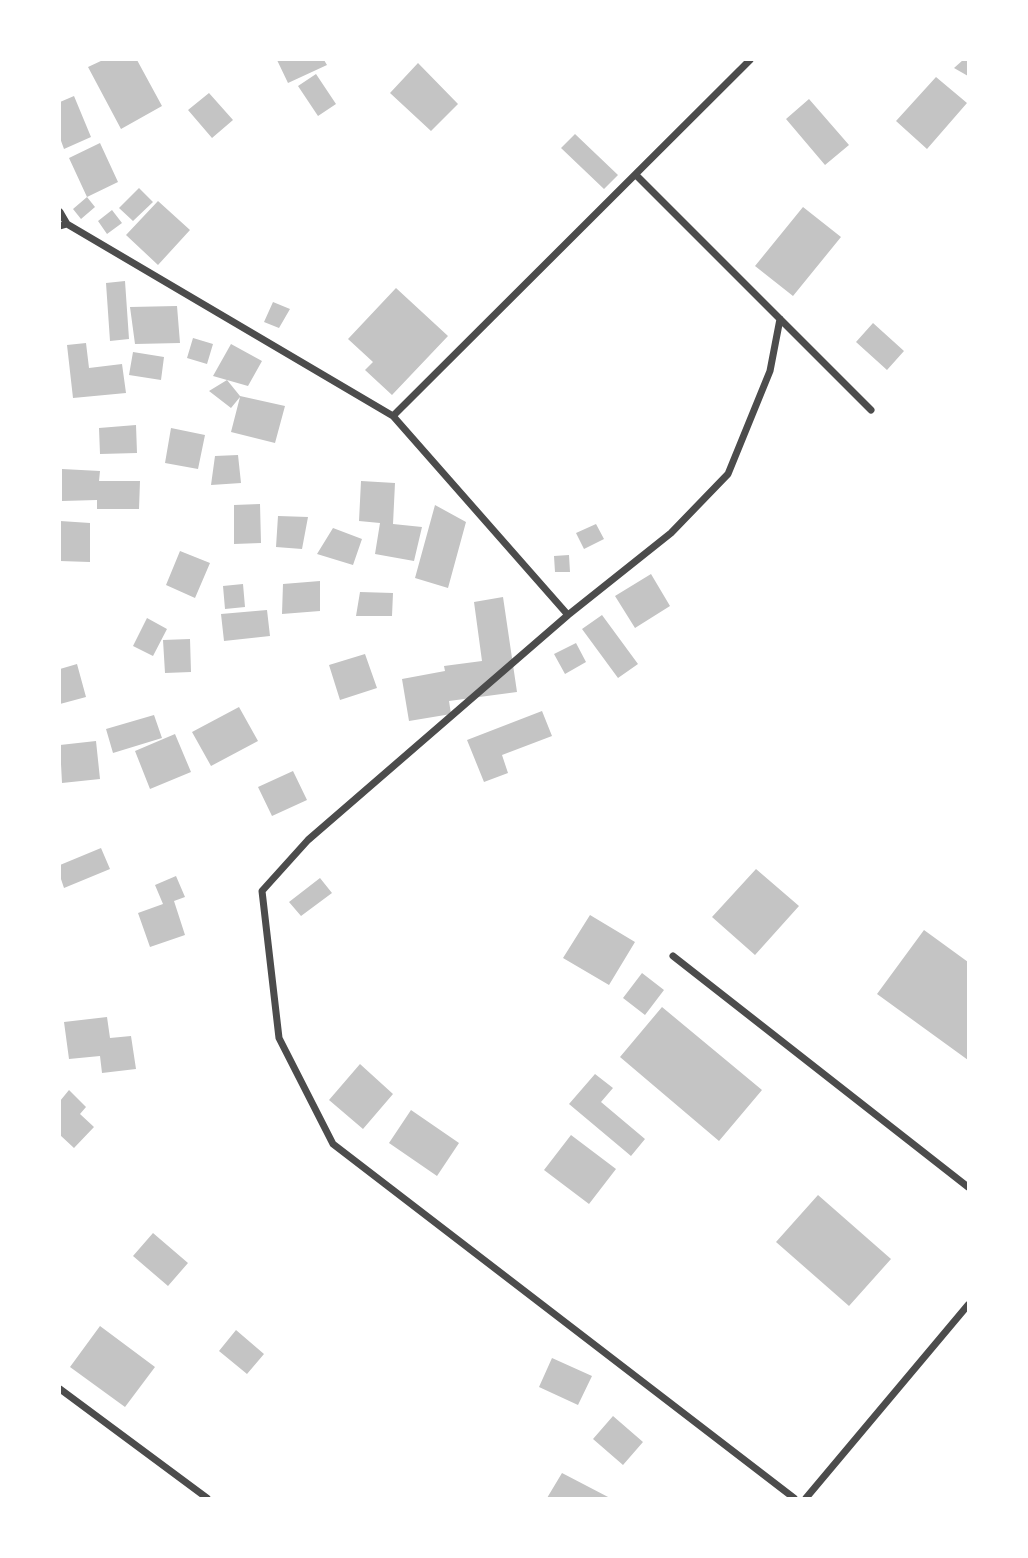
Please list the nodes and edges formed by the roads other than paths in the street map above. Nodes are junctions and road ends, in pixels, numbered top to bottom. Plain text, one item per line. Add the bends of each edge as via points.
1 (750, 60) edge
2 (636, 176) junction
3 (60, 212) edge
4 (63, 225) edge
5 (780, 319) junction
6 (871, 410) dead end
7 (393, 416) junction
8 (568, 615) junction
9 (673, 956) dead end
10 (968, 1187) edge
11 (968, 1305) edge
12 (60, 1390) edge
13 (207, 1499) edge
14 (794, 1499) edge
15 (806, 1499) edge

1 - 2 street
2 - 5 street
2 - 7 street
3 - 4 street
4 - 7 street
5 - 6 street
5 - 8 street via 770,371 728,474 671,533
7 - 8 street
8 - 14 street via 308,840 262,891 279,1038 333,1144
9 - 10 street
11 - 15 street
12 - 13 street

